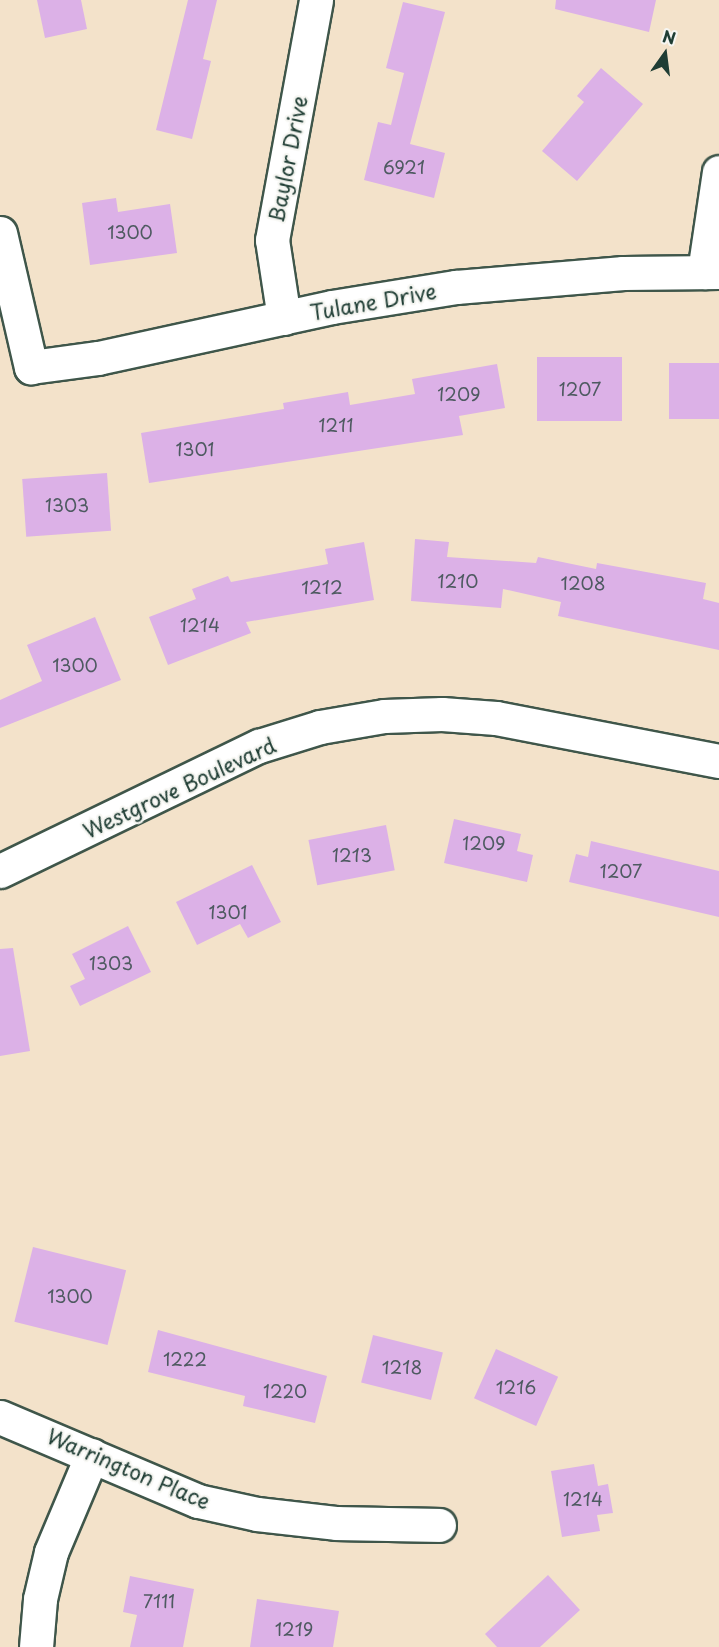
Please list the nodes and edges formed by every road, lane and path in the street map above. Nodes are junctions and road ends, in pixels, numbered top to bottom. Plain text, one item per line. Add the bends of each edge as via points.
1 (316, 0) edge
2 (719, 171) edge
3 (0, 233) edge
4 (712, 272) edge
5 (284, 318) junction
6 (719, 761) edge
7 (0, 871) edge
8 (0, 1417) edge
9 (93, 1455) junction
10 (439, 1525) dead end
11 (36, 1647) edge

1 - 5 street, Baylor Drive via 272,240
2 - 4 street
3 - 5 street, Tulane Drive via 31,367 98,358
4 - 5 street, Tulane Drive via 533,278 456,287
6 - 7 street, Westgrove Boulevard via 496,718 442,714 384,716 320,727 259,746
8 - 9 street, Warrington Place
9 - 10 street, Warrington Place via 198,1501 257,1514 337,1523
9 - 11 street via 51,1552 40,1599

